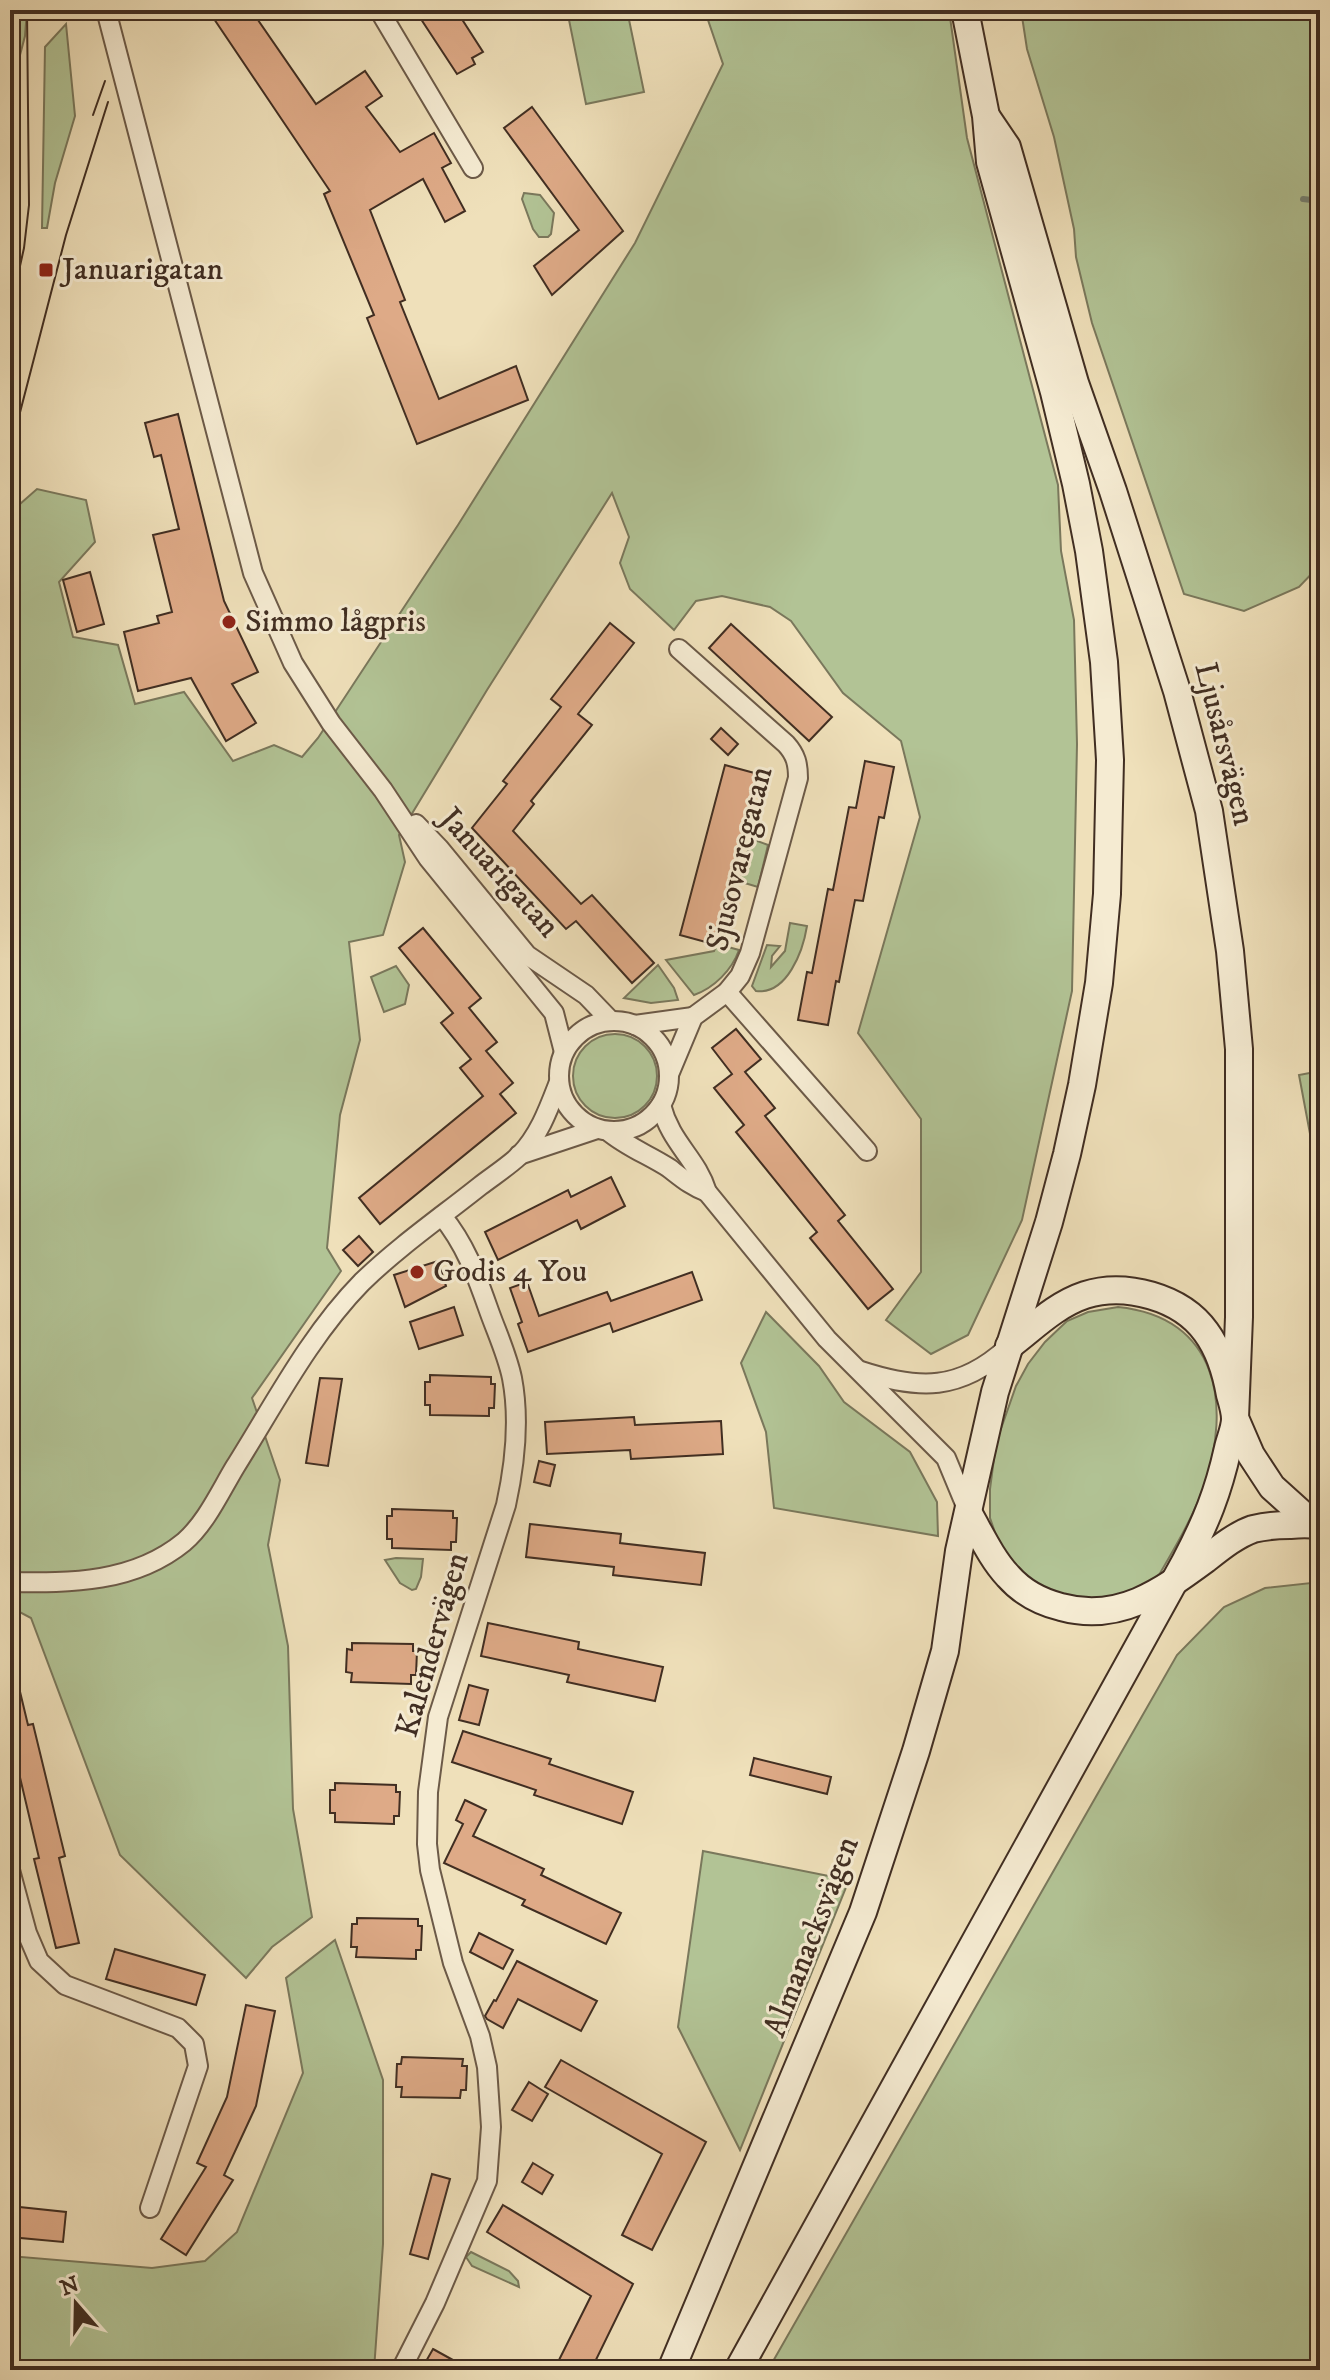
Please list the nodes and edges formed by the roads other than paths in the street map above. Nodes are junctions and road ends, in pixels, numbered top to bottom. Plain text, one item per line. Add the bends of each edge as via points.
1 (106, 10) edge
2 (379, 10) edge
3 (965, 10) edge
4 (986, 116) junction
5 (473, 168) dead end
6 (679, 649) dead end
7 (383, 790) junction
8 (727, 992) junction
9 (693, 1017) junction
10 (611, 1021) junction
11 (635, 1025) junction
12 (564, 1052) junction
13 (670, 1072) junction
14 (559, 1082) junction
15 (661, 1105) junction
16 (603, 1130) junction
17 (867, 1151) dead end
18 (519, 1155) junction
19 (707, 1192) junction
20 (442, 1216) junction
21 (1009, 1346) junction
22 (856, 1369) junction
23 (1235, 1418) junction
24 (969, 1514) junction
25 (1317, 1525) edge
26 (10, 1582) edge
27 (1172, 1584) junction
28 (10, 1870) edge
29 (150, 2208) dead end
30 (401, 2370) edge
31 (671, 2370) edge
32 (738, 2370) edge

1 - 7 street, Januarigatan via 253,573 293,663
2 - 5 street
3 - 4 main road, Ljusårsvägen
4 - 21 main road, Ljusårsvägen via 990,162 1079,498 1104,662 1110,760 1107,894 1082,1085 1049,1222
4 - 23 main road, Ljusårsvägen via 1007,147 1075,383 1177,691 1209,811 1239,1049
6 - 8 street, Sjusovaregatan via 786,744 798,767 750,953
7 - 10 street, Januarigatan via 439,848 527,955 586,995
7 - 12 street, Januarigatan via 428,858 554,1013
8 - 9 street, Sjusovaregatan
8 - 17 street
9 - 11 street, Sjusovaregatan
9 - 13 street
10 - 11 street
10 - 12 street via 584,1030
11 - 13 street via 659,1044
12 - 14 street
13 - 15 street
14 - 16 street via 571,1111
14 - 18 street via 543,1122
15 - 16 street via 639,1126
15 - 19 street via 667,1126 701,1172
16 - 18 street
16 - 19 street
18 - 20 street
19 - 22 street
20 - 26 street via 362,1283 334,1317 184,1542 116,1575 64,1583
20 - 30 street, Kalendervägen via 471,1261 512,1376 516,1412 514,1471 438,1717 428,1792 430,1870 487,2067 491,2145 487,2181
21 - 22 street via 985,1367 951,1382 901,1382
21 - 23 main road via 1056,1309 1087,1294 1152,1296 1205,1330 1223,1364
21 - 24 main road, Almanacksvägen
22 - 24 street via 946,1458
23 - 25 main road via 1272,1487
23 - 27 main road via 1218,1493
24 - 27 main road via 1009,1578 1049,1604 1074,1611 1118,1610
24 - 31 main road, Almanacksvägen via 945,1651 863,1912
25 - 27 main road via 1252,1530
27 - 32 main road
28 - 29 street via 39,1961 65,1985 178,2028 194,2044 198,2066

